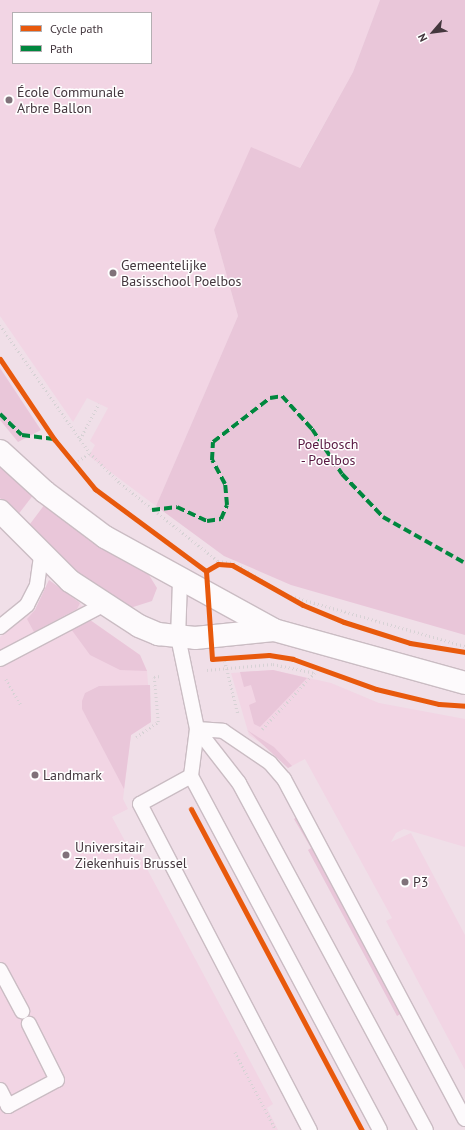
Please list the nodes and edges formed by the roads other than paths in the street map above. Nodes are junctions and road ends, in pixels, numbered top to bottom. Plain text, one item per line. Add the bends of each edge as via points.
1 (0, 451) edge
2 (0, 511) edge
3 (41, 555) junction
4 (180, 581) junction
5 (103, 605) junction
6 (0, 627) edge
7 (274, 630) junction
8 (178, 637) junction
9 (0, 659) edge
10 (465, 683) edge
11 (197, 729) junction
12 (191, 776) junction
13 (0, 970) edge
14 (0, 1090) edge
15 (465, 1119) edge
16 (310, 1130) edge
17 (380, 1130) edge
18 (426, 1130) edge

1 - 4 street via 45,492 105,537
2 - 3 street
3 - 5 street
3 - 6 lane via 36,585 27,605
4 - 7 street
4 - 8 lane
5 - 8 street via 139,626
5 - 9 lane
7 - 8 street via 210,638
7 - 10 street
8 - 11 lane
11 - 12 lane
11 - 15 lane via 223,731 270,763 284,779
11 - 18 lane via 239,782
12 - 16 lane via 140,804
12 - 17 lane
13 - 14 lane via 57,1080 8,1106

